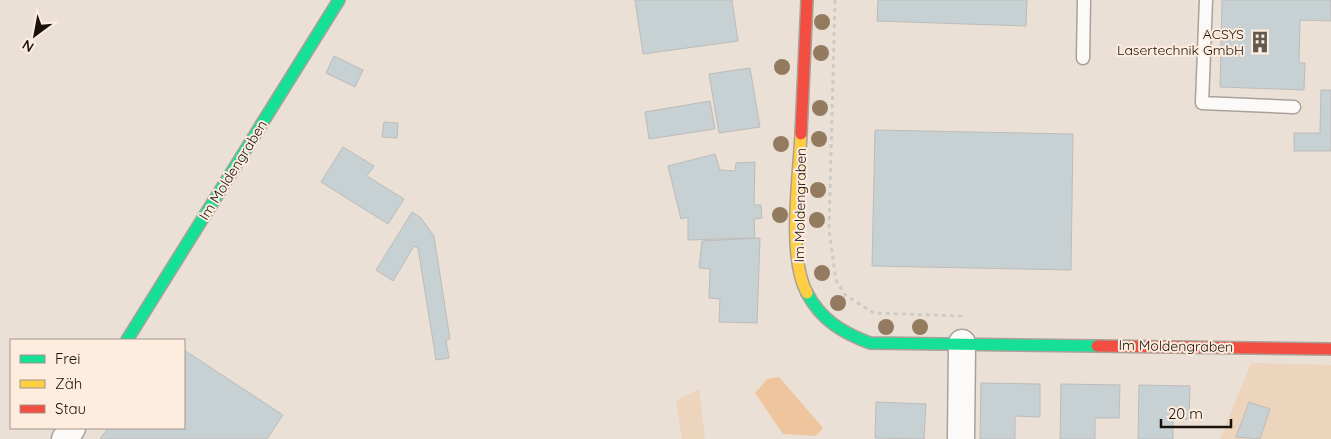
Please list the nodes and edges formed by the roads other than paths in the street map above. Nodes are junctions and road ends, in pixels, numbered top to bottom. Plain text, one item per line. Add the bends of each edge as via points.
1 (339, 0) edge
2 (807, 0) edge
3 (1084, 0) edge
4 (1206, 0) edge
5 (1083, 58) dead end
6 (1294, 107) dead end
7 (128, 339) edge
8 (962, 343) junction
9 (1331, 348) edge
10 (961, 439) edge

1 - 7 street, Im Moldengraben
2 - 8 street, Im Moldengraben via 796,247 800,280 813,304 846,334 870,343
3 - 5 lane
4 - 6 lane via 1202,103
8 - 9 street, Im Moldengraben
8 - 10 street

